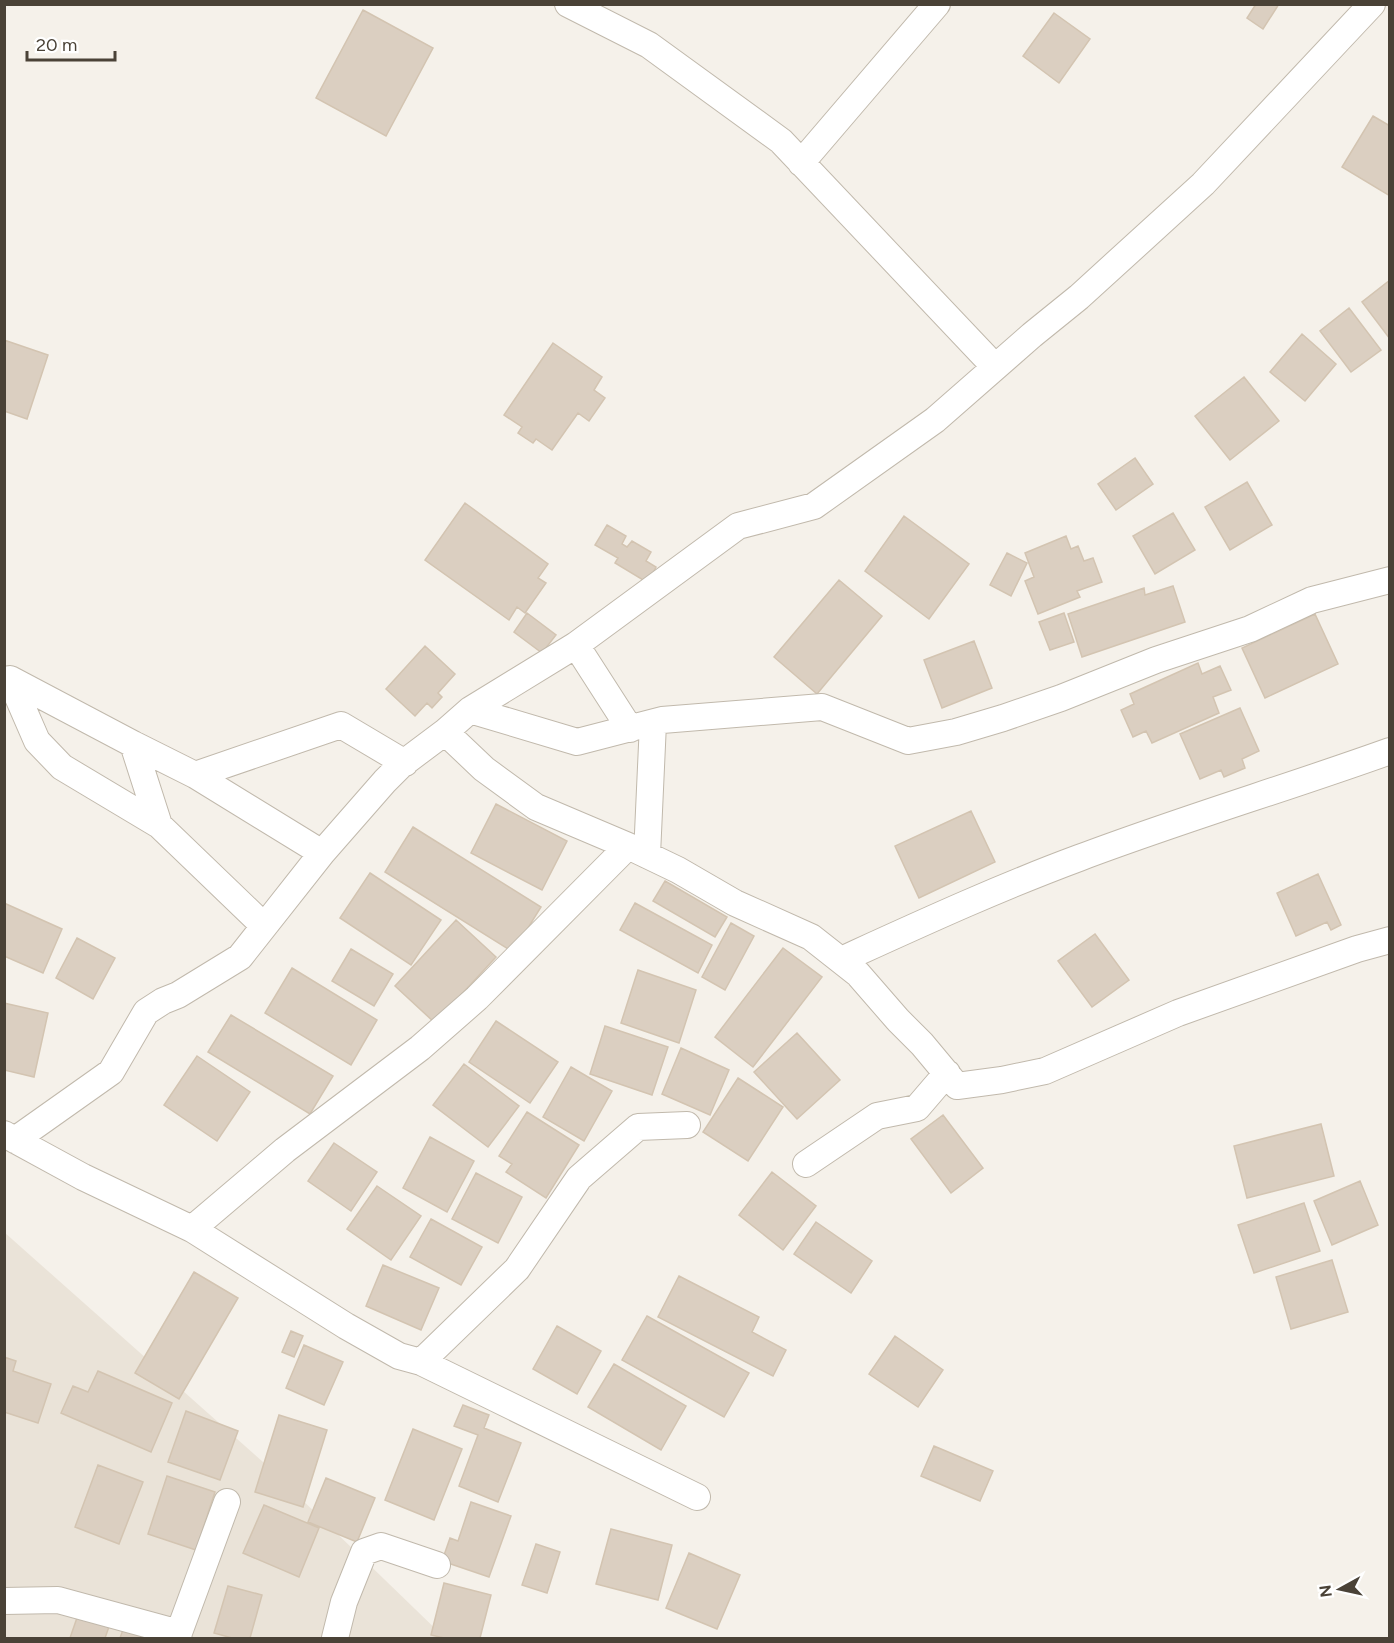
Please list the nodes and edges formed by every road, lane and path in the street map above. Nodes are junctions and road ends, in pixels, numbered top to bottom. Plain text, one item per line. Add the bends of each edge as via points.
1 (568, 4) edge
2 (937, 4) edge
3 (1372, 4) edge
4 (1380, 4) edge
5 (1389, 11) edge
6 (801, 163) junction
7 (994, 367) junction
8 (1389, 580) edge
9 (576, 645) junction
10 (7, 677) edge
11 (470, 710) junction
12 (642, 726) junction
13 (445, 732) junction
14 (133, 744) junction
15 (1389, 751) edge
16 (405, 763) junction
17 (195, 775) junction
18 (159, 825) junction
19 (638, 850) junction
20 (322, 853) junction
21 (264, 926) junction
22 (1389, 940) edge
23 (841, 960) junction
24 (946, 1073) junction
25 (687, 1125) dead end
26 (10, 1137) edge
27 (806, 1164) dead end
28 (192, 1229) junction
29 (421, 1362) junction
30 (697, 1497) dead end
31 (227, 1502) dead end
32 (436, 1564) dead end
33 (4, 1601) edge
34 (178, 1636) edge
35 (335, 1638) edge

1 - 6 street via 649,45 781,141
2 - 6 street
3 - 7 street via 1203,184 1079,297
4 - 5 street
6 - 7 street
7 - 9 street via 935,420 814,506 738,526
8 - 12 street via 1312,600 1250,629 956,732 908,741 822,707 662,720
9 - 11 street
9 - 12 street
10 - 14 street
10 - 18 street via 38,741 62,767
11 - 12 street via 577,742
11 - 13 street
12 - 19 street
13 - 16 street
13 - 19 street via 484,769 536,807
14 - 17 street
14 - 18 street
15 - 23 street via 1078,858 988,893
16 - 17 street via 341,725
16 - 20 street
17 - 20 street
18 - 21 street
19 - 23 street via 735,903 812,937
19 - 28 street via 420,1048 285,1150
20 - 21 street
21 - 26 street via 240,957 146,1012 111,1072
22 - 24 street via 1178,1013 1045,1071 957,1086
23 - 24 street
24 - 27 street via 917,1108 877,1116
25 - 29 street via 638,1127 579,1178 517,1269
26 - 28 street
28 - 29 street via 346,1326 399,1356
29 - 30 street
31 - 34 street
32 - 35 street via 381,1546 364,1552
33 - 34 street via 57,1600

